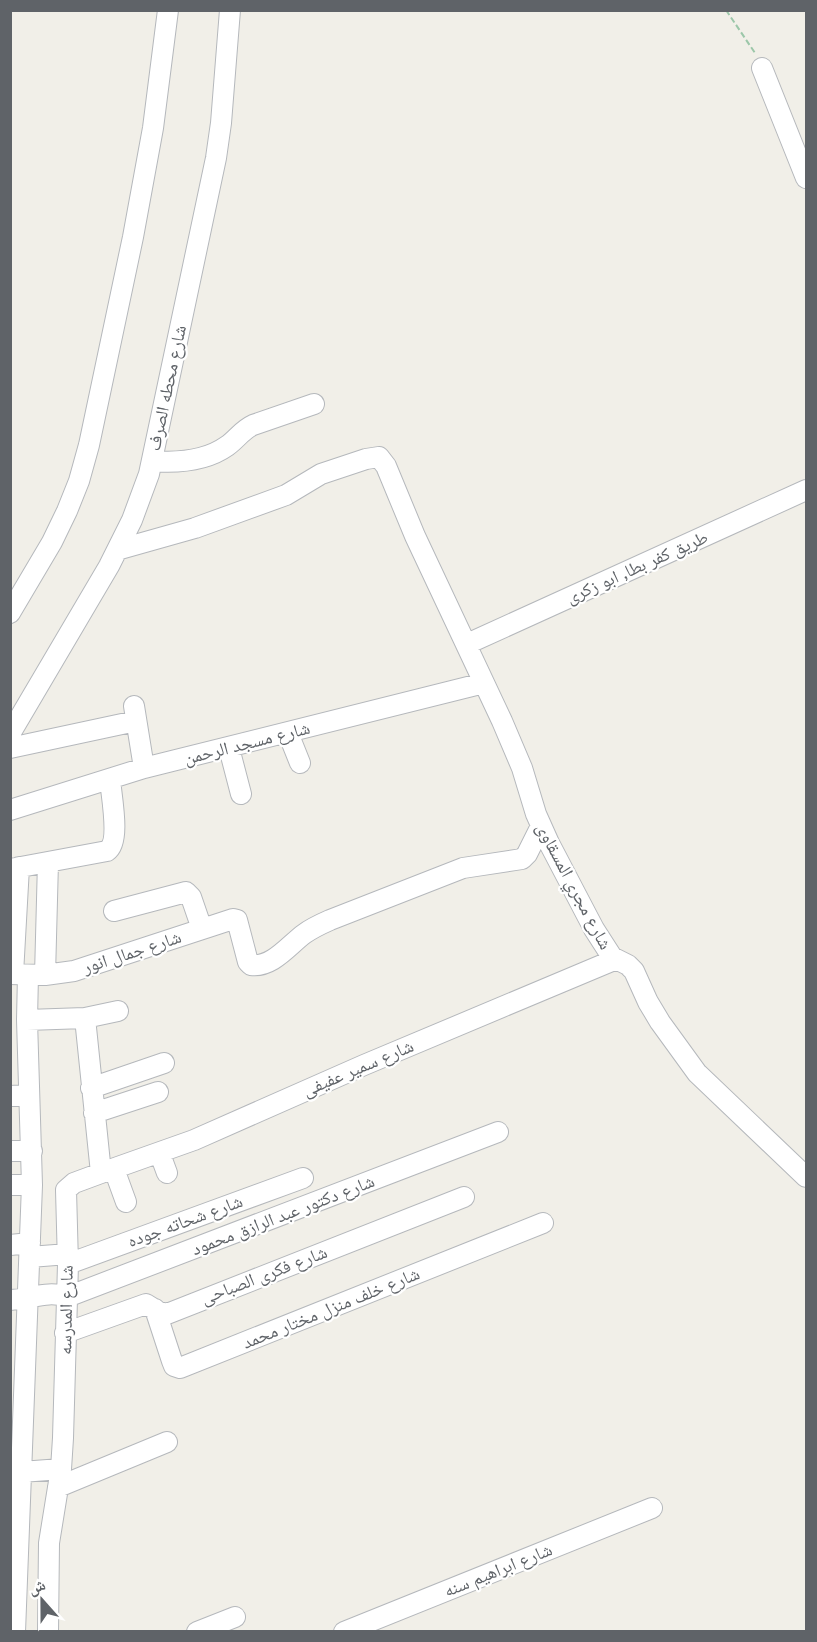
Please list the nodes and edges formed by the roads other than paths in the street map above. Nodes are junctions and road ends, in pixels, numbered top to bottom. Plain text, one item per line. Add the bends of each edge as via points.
1 (168, 10) edge
2 (230, 10) edge
3 (762, 68) road end
4 (807, 178) edge
5 (314, 404) dead end
6 (152, 461) junction
7 (807, 490) edge
8 (117, 550) junction
9 (10, 613) edge
10 (467, 644) junction
11 (484, 683) junction
12 (288, 733) junction
13 (10, 734) edge
14 (10, 748) edge
15 (229, 748) junction
16 (300, 762) dead end
17 (144, 768) junction
18 (110, 779) junction
19 (241, 794) dead end
20 (10, 810) edge
21 (541, 826) junction
22 (48, 862) junction
23 (15, 868) edge
24 (114, 911) dead end
25 (202, 929) junction
26 (614, 960) junction
27 (24, 974) edge
28 (117, 1011) dead end
29 (85, 1018) junction
30 (27, 1020) junction
31 (19, 1046) edge
32 (164, 1063) dead end
33 (91, 1088) junction
34 (158, 1092) dead end
35 (20, 1095) edge
36 (93, 1113) junction
37 (498, 1132) dead end
38 (10, 1151) edge
39 (32, 1151) junction
40 (160, 1154) junction
41 (107, 1171) junction
42 (167, 1173) dead end
43 (807, 1177) edge
44 (303, 1178) dead end
45 (10, 1185) edge
46 (32, 1185) junction
47 (464, 1197) dead end
48 (126, 1202) dead end
49 (543, 1223) dead end
50 (10, 1245) edge
51 (30, 1250) junction
52 (68, 1259) junction
53 (67, 1297) junction
54 (19, 1299) edge
55 (155, 1309) junction
56 (65, 1333) junction
57 (18, 1345) edge
58 (17, 1404) edge
59 (167, 1442) dead end
60 (60, 1478) junction
61 (17, 1483) edge
62 (652, 1508) dead end
63 (235, 1617) dead end
64 (15, 1632) edge
65 (48, 1632) edge
66 (197, 1632) edge
67 (344, 1632) edge

1 - 9 street via 153,128 89,445 79,481 52,542
2 - 6 street, شارع محطه الصرف via 216,158
3 - 4 street
5 - 6 street via 245,428 228,446 204,457
6 - 8 street, شارع محطه الصرف via 142,497
7 - 10 street, طريق كفر بطا, ابو زكرى
8 - 10 street, شارع مجري المسقاوى via 286,495 313,477 379,457
8 - 13 street, شارع محطه الصرف
10 - 11 street, شارع مجري المسقاوى
11 - 12 street, شارع مسجد الرحمن
11 - 21 street, شارع مجري المسقاوى via 522,768
12 - 15 street, شارع مسجد الرحمن
12 - 16 street
14 - 17 street via 135,713
15 - 17 street, شارع مسجد الرحمن
15 - 19 street
17 - 18 street, شارع مسجد الرحمن
18 - 20 street, شارع مسجد الرحمن
18 - 22 street via 115,838 111,848
21 - 25 street, شارع جمال انور via 522,859 463,868 330,920 301,936 275,958 255,966 248,962 237,920
21 - 26 street, شارع مجري المسقاوى via 562,871
22 - 23 street
22 - 27 street
23 - 27 street
24 - 25 street via 186,892
25 - 27 street, شارع جمال انور via 74,971
26 - 40 street, شارع سمير عفيفى
26 - 43 street, شارع مجري المسقاوى via 634,971 660,1022 697,1073
27 - 30 street
28 - 29 street
29 - 30 street
29 - 33 street
30 - 31 street
31 - 35 street
32 - 33 street
33 - 36 street
34 - 36 street
35 - 39 street
36 - 41 street
37 - 53 street, شارع دكتور عبد الرازق محمود
38 - 39 street
39 - 46 street
40 - 41 street, شارع سمير عفيفى
40 - 42 street
41 - 48 street
41 - 52 street, شارع المدرسه via 66,1190
44 - 52 street, شارع شحاته جوده
45 - 46 street
46 - 51 street
47 - 55 street, شارع فكرى الصباحى via 167,1314
49 - 55 street, شارع خلف منزل مختار محمد via 180,1368 173,1364
50 - 51 street, شارع شحاته جوده
51 - 52 street, شارع شحاته جوده
51 - 54 street
52 - 53 street, شارع المدرسه
53 - 54 street via 54,1293
53 - 56 street, شارع المدرسه
54 - 57 street
55 - 56 street, شارع فكرى الصباحى via 138,1305
56 - 60 street, شارع المدرسه
57 - 58 street
58 - 61 street
59 - 60 street
60 - 61 street
60 - 65 street, شارع المدرسه via 49,1543
61 - 64 street
62 - 67 street, شارع ابراهيم سنه
63 - 66 street

